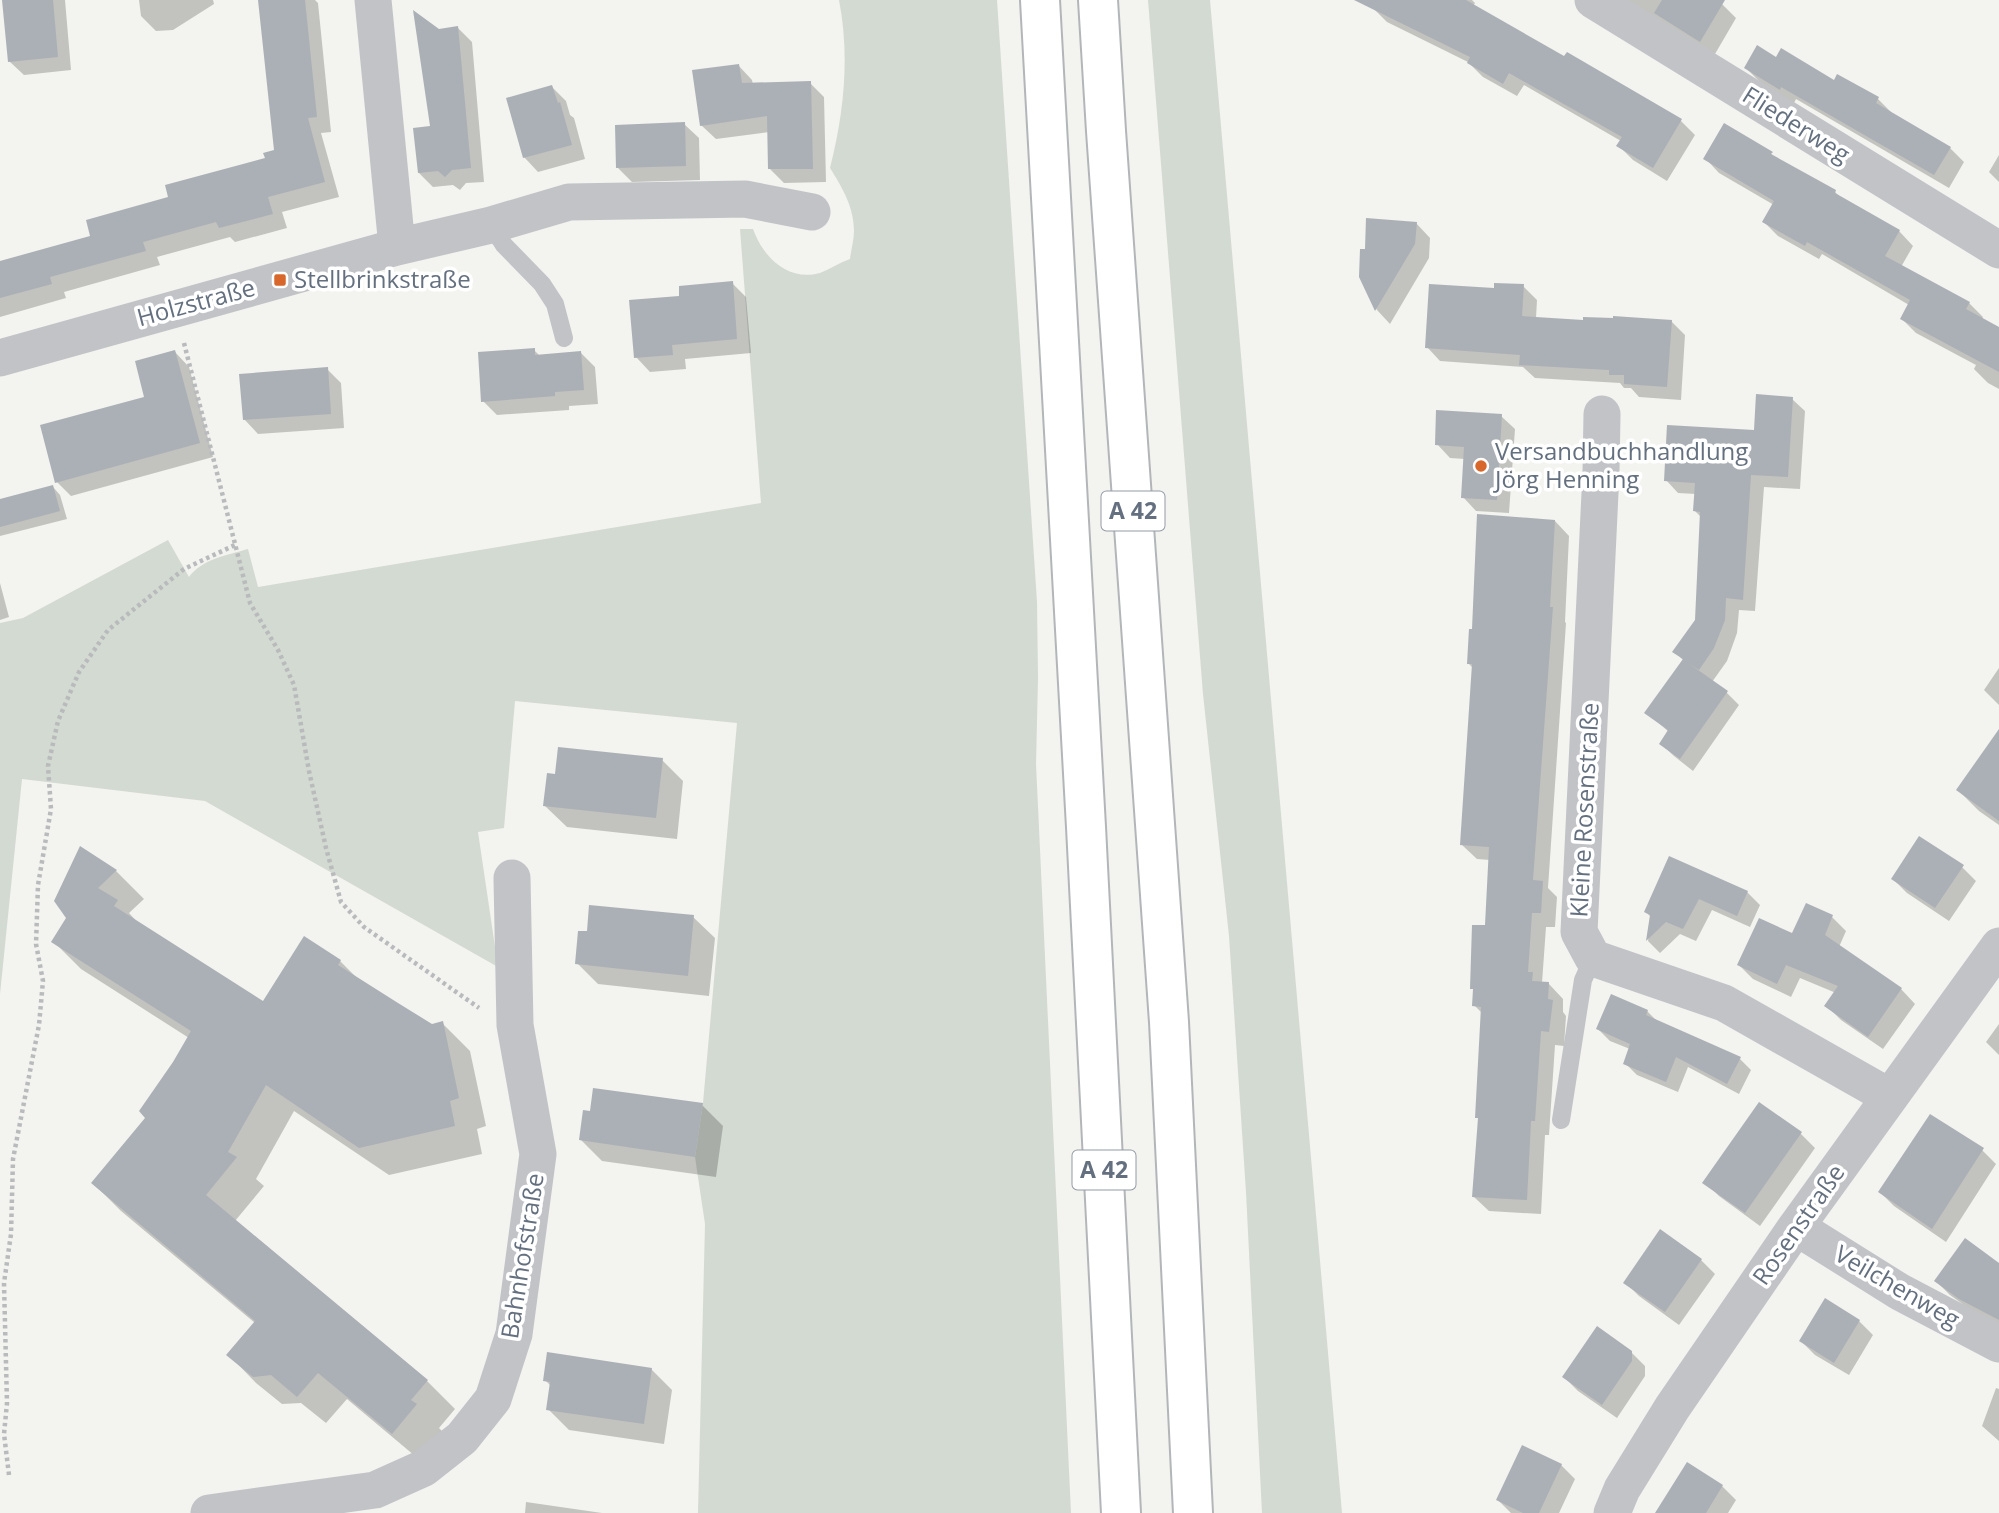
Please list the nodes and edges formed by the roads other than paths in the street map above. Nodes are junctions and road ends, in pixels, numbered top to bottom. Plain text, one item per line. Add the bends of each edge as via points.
1 (373, 0) edge
2 (1040, 0) edge
3 (1098, 0) edge
4 (1593, 0) edge
5 (812, 212) dead end
6 (491, 225) junction
7 (397, 247) junction
8 (1999, 250) edge
9 (564, 338) dead end
10 (0, 358) edge
11 (1602, 414) dead end
12 (512, 878) dead end
13 (1999, 946) edge
14 (1594, 958) junction
15 (1890, 1097) junction
16 (1561, 1120) dead end
17 (1796, 1227) junction
18 (1999, 1344) edge
19 (209, 1513) edge
20 (1121, 1513) edge
21 (1193, 1513) edge
22 (1612, 1513) edge

1 - 7 street
2 - 20 highway, A 42
3 - 21 highway, A 42 via 1169,1022
4 - 8 street, Fliederweg
5 - 6 street via 746,199 569,202
6 - 7 street
6 - 9 lane via 555,304
7 - 10 street, Holzstraße
11 - 14 street, Kleine Rosenstraße via 1579,932
12 - 19 street, Bahnhofstraße via 516,1025 538,1154 514,1334 493,1399 462,1438 424,1468 375,1490
13 - 15 street, Rosenstraße
14 - 15 street via 1724,1003
14 - 16 lane via 1583,980
15 - 17 street, Rosenstraße
17 - 18 street, Veilchenweg via 1900,1292
17 - 22 street, Rosenstraße via 1672,1408

